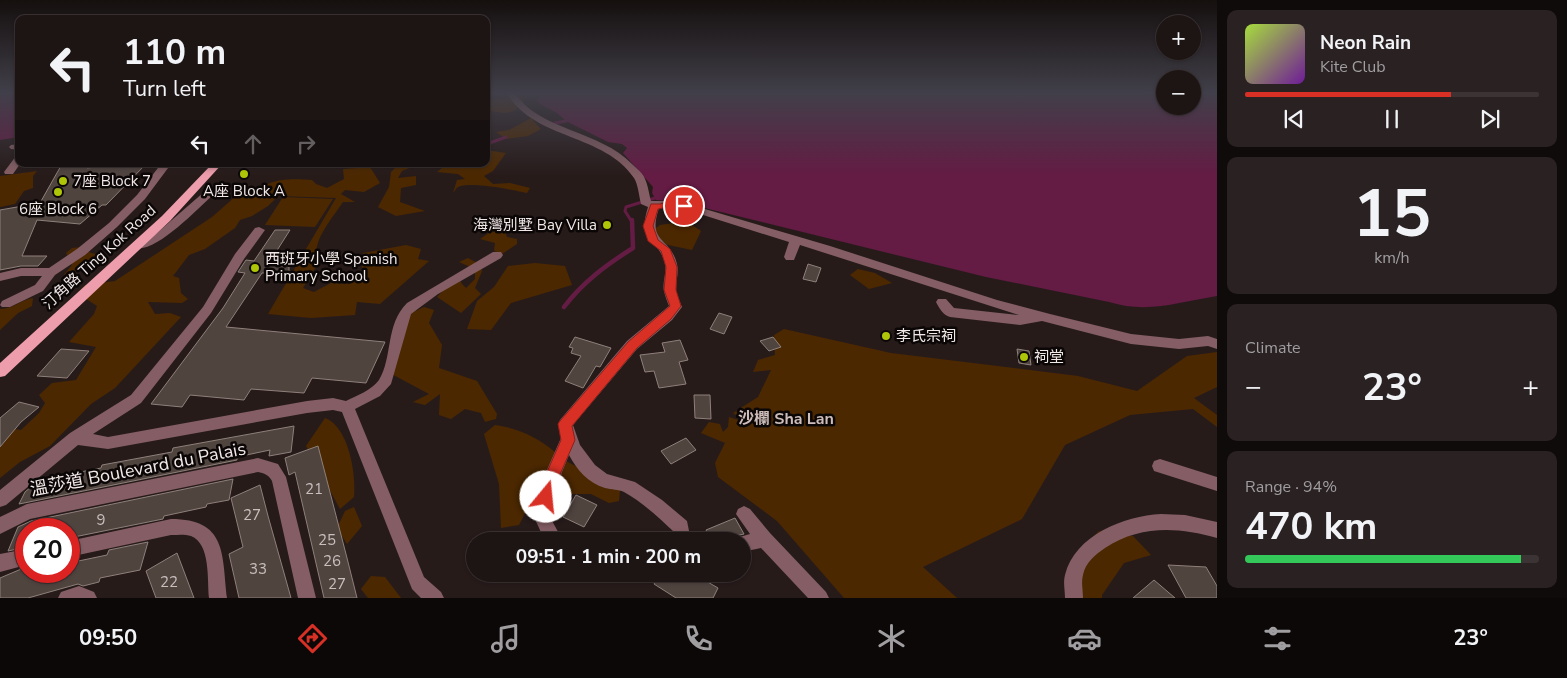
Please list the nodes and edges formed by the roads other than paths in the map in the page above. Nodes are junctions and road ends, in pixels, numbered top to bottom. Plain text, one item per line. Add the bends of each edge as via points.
1 (544, 121) edge
2 (15, 164) edge
3 (164, 167) edge
4 (215, 167) edge
5 (9, 172) dead end
6 (208, 194) dead end
7 (648, 201) junction
8 (259, 230) dead end
9 (794, 240) junction
10 (138, 245) junction
11 (496, 255) dead end
12 (790, 257) dead end
13 (52, 272) junction
14 (0, 277) edge
15 (942, 302) dead end
16 (6, 304) dead end
17 (1050, 319) junction
18 (1217, 344) edge
19 (0, 372) edge
20 (347, 407) junction
21 (75, 438) junction
22 (568, 440) junction
23 (1160, 466) dead end
24 (1217, 484) edge
25 (0, 500) edge
26 (744, 514) dead end
27 (0, 526) edge
28 (1217, 530) edge
29 (550, 532) edge
30 (681, 532) edge
31 (764, 539) junction
32 (751, 542) edge
33 (80, 547) edge
34 (15, 560) edge
35 (0, 563) edge
36 (67, 598) edge
37 (88, 598) edge
38 (218, 598) edge
39 (307, 598) edge
40 (435, 598) edge
41 (820, 598) edge
42 (1074, 598) edge

1 - 7 street via 599,144 620,157 640,178
2 - 5 street
3 - 13 street via 114,226
4 - 10 main road, 汀角路 Ting Kok Road
6 - 10 street via 161,236
7 - 9 street via 660,207 673,203
7 - 22 street via 648,226 653,241 665,249 672,267 670,290 676,306 632,345 565,424
8 - 21 street via 207,310 136,399
9 - 12 street
9 - 17 street
10 - 19 main road, 汀角路 Ting Kok Road
11 - 20 street via 406,312 385,382 379,389
13 - 14 street via 21,272
13 - 16 street via 39,288
15 - 17 street via 950,312 1020,320
17 - 18 street via 1132,338 1179,344 1208,341
20 - 21 street via 332,404 307,406 108,443
20 - 40 street via 418,583
21 - 25 street
22 - 29 street via 554,472 542,517
22 - 30 street via 581,461 601,479 628,486 681,527
23 - 24 street
26 - 31 street
27 - 39 street, 溫莎道 Boulevard du Palais via 27,512 258,465 269,467 277,472 280,481
28 - 42 street via 1192,522 1153,522 1123,530 1085,553 1074,574
31 - 32 street
31 - 41 street
33 - 38 street via 172,527 198,528 207,535 211,546
34 - 35 street
36 - 37 street via 79,595

